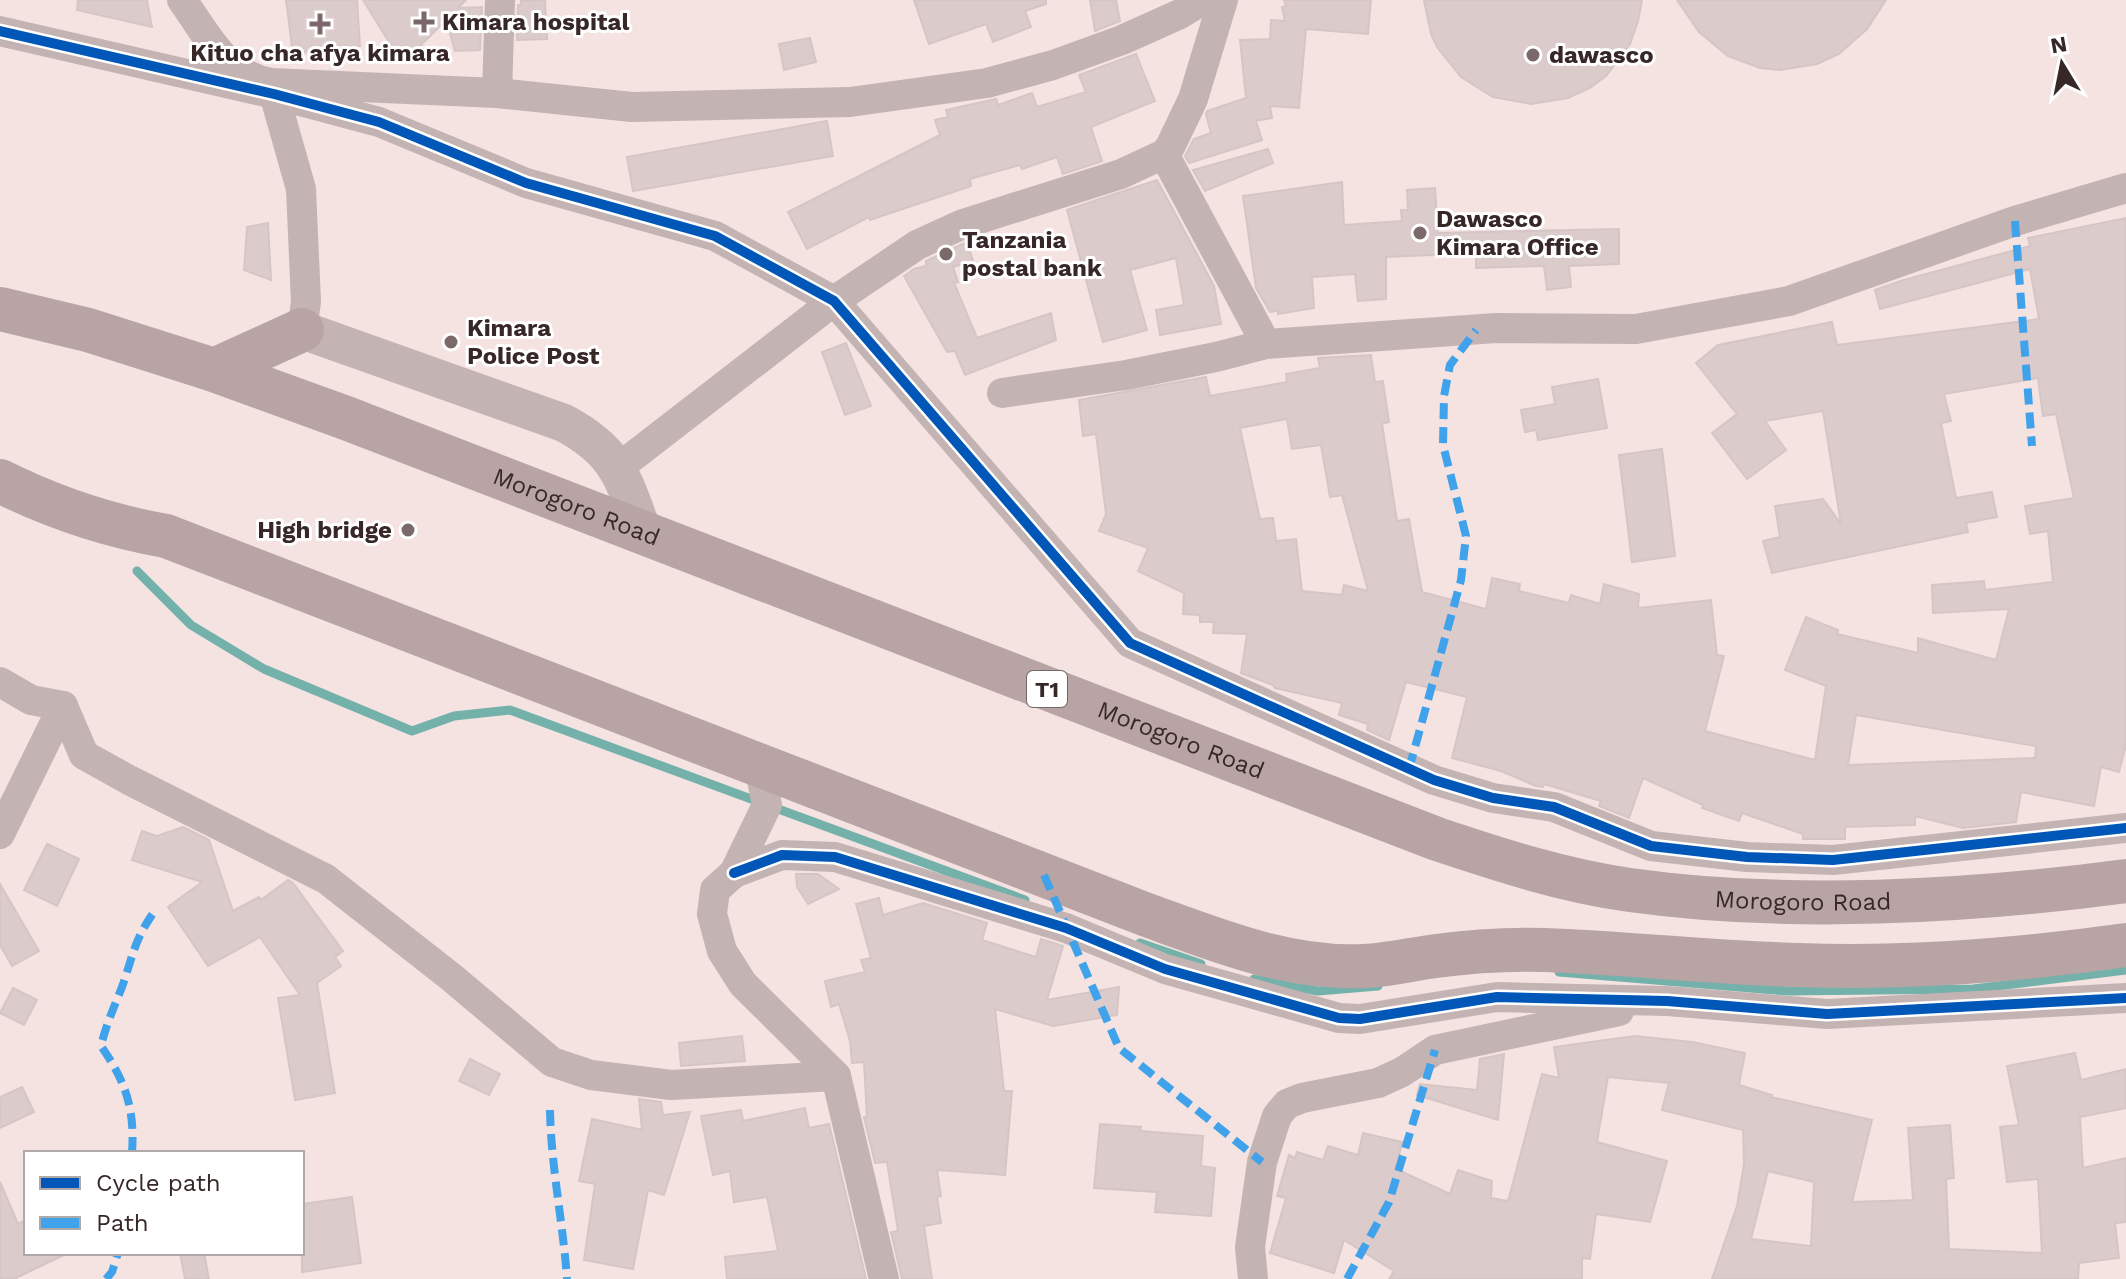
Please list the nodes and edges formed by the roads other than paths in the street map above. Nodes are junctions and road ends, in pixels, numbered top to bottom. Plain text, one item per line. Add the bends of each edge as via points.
1 (182, 0) edge
2 (500, 0) edge
3 (1203, 0) edge
4 (1223, 0) edge
5 (0, 31) edge
6 (272, 88) junction
7 (497, 93) junction
8 (1164, 154) junction
9 (2122, 192) edge
10 (834, 301) junction
11 (0, 309) edge
12 (302, 330) junction
13 (1266, 344) junction
14 (214, 370) junction
15 (1002, 393) dead end
16 (618, 468) junction
17 (0, 481) edge
18 (643, 532) junction
19 (0, 682) edge
20 (63, 706) junction
21 (759, 765) junction
22 (2126, 828) edge
23 (0, 834) edge
24 (734, 873) junction
25 (2126, 881) edge
26 (2126, 945) edge
27 (2126, 998) edge
28 (1667, 1001) junction
29 (836, 1076) junction
30 (884, 1279) edge
31 (1253, 1279) edge

1 - 6 street via 225,59 244,76
2 - 7 street
3 - 7 street via 1122,40 1053,65 927,93 850,102 632,107
4 - 8 street via 1193,99
5 - 6 street
6 - 7 street
6 - 10 street via 379,122 526,183 715,236
6 - 12 street via 301,189 306,302
8 - 10 street via 1121,174 963,224 917,245
8 - 13 street
9 - 13 street via 2015,221 1789,301 1636,329 1496,328
10 - 16 street
10 - 22 street via 1130,643 1434,780 1493,798 1554,807 1651,846 1747,857 1833,860
11 - 14 highway, Morogoro Road / T1
12 - 14 highway
12 - 16 street via 564,423 600,445
13 - 15 street via 1126,375
14 - 18 highway, Morogoro Road / T1
16 - 18 street
17 - 21 highway via 38,500 166,536
18 - 25 highway, Morogoro Road / T1 via 1422,834 1531,870 1629,890 1806,901 1955,897
19 - 20 street via 31,700
20 - 23 street
20 - 29 street via 84,755 326,879 552,1062 591,1075 671,1085
21 - 24 street via 767,805
21 - 26 highway via 1212,939 1315,963 1365,966 1492,950 1542,950 1802,966 1888,965
24 - 28 street via 782,855 835,857 1066,928 1165,969 1339,1018 1497,997
24 - 29 street via 715,890 712,914 722,951 743,984
27 - 28 street via 1827,1014
28 - 31 street via 1435,1050 1378,1083 1287,1104 1277,1116 1262,1162 1250,1247
29 - 30 street

